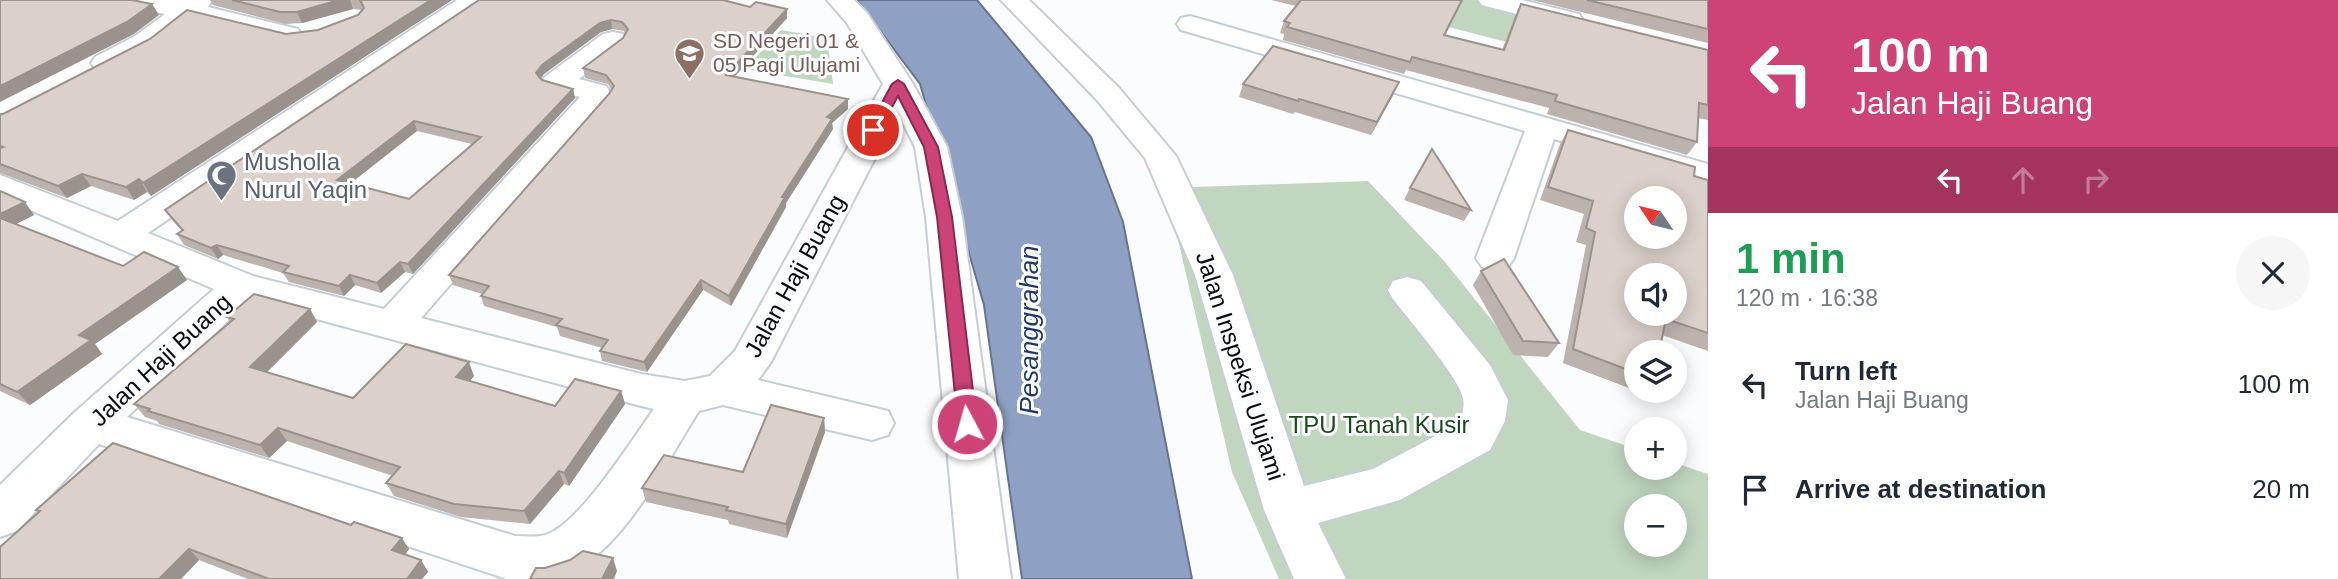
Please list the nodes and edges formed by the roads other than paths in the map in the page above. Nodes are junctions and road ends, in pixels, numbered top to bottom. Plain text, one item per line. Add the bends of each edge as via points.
1 (130, 0) edge
2 (474, 0) edge
3 (840, 0) edge
4 (1014, 0) edge
5 (1491, 0) edge
6 (193, 5) edge
7 (1189, 24) dead end
8 (1601, 27) edge
9 (312, 33) edge
10 (613, 40) dead end
11 (348, 46) edge
12 (384, 60) junction
13 (85, 74) edge
14 (898, 84) junction
15 (1542, 127) junction
16 (1708, 174) edge
17 (6, 193) edge
18 (121, 235) junction
19 (1495, 258) dead end
20 (242, 286) junction
21 (1407, 290) dead end
22 (392, 325) junction
23 (704, 393) junction
24 (872, 423) dead end
25 (91, 424) junction
26 (1288, 510) junction
27 (0, 516) edge
28 (985, 579) edge
29 (1320, 579) edge

1 - 6 street
2 - 12 street
3 - 14 street via 858,19
4 - 26 street, Jalan Inspeksi Ulujami via 1108,94 1160,156 1214,275
5 - 8 street
6 - 9 street via 291,36
6 - 13 street via 145,42
7 - 15 street
10 - 22 street via 556,82 598,96
11 - 12 street
12 - 18 street
14 - 23 street, Jalan Haji Buang via 750,362
14 - 28 street via 931,147 944,217
15 - 16 street
15 - 19 street
17 - 18 street
18 - 20 street
20 - 22 street, Jalan Haji Buang
20 - 25 street, Jalan Haji Buang
21 - 26 street via 1475,376 1486,400 1483,421 1474,437 1383,486
22 - 23 street, Jalan Haji Buang via 641,390
23 - 24 street, Jalan Haji Buang
23 - 25 street via 586,535 561,554 537,559 515,559
25 - 27 street, Jalan Haji Buang
26 - 29 street, Jalan Inspeksi Ulujami

